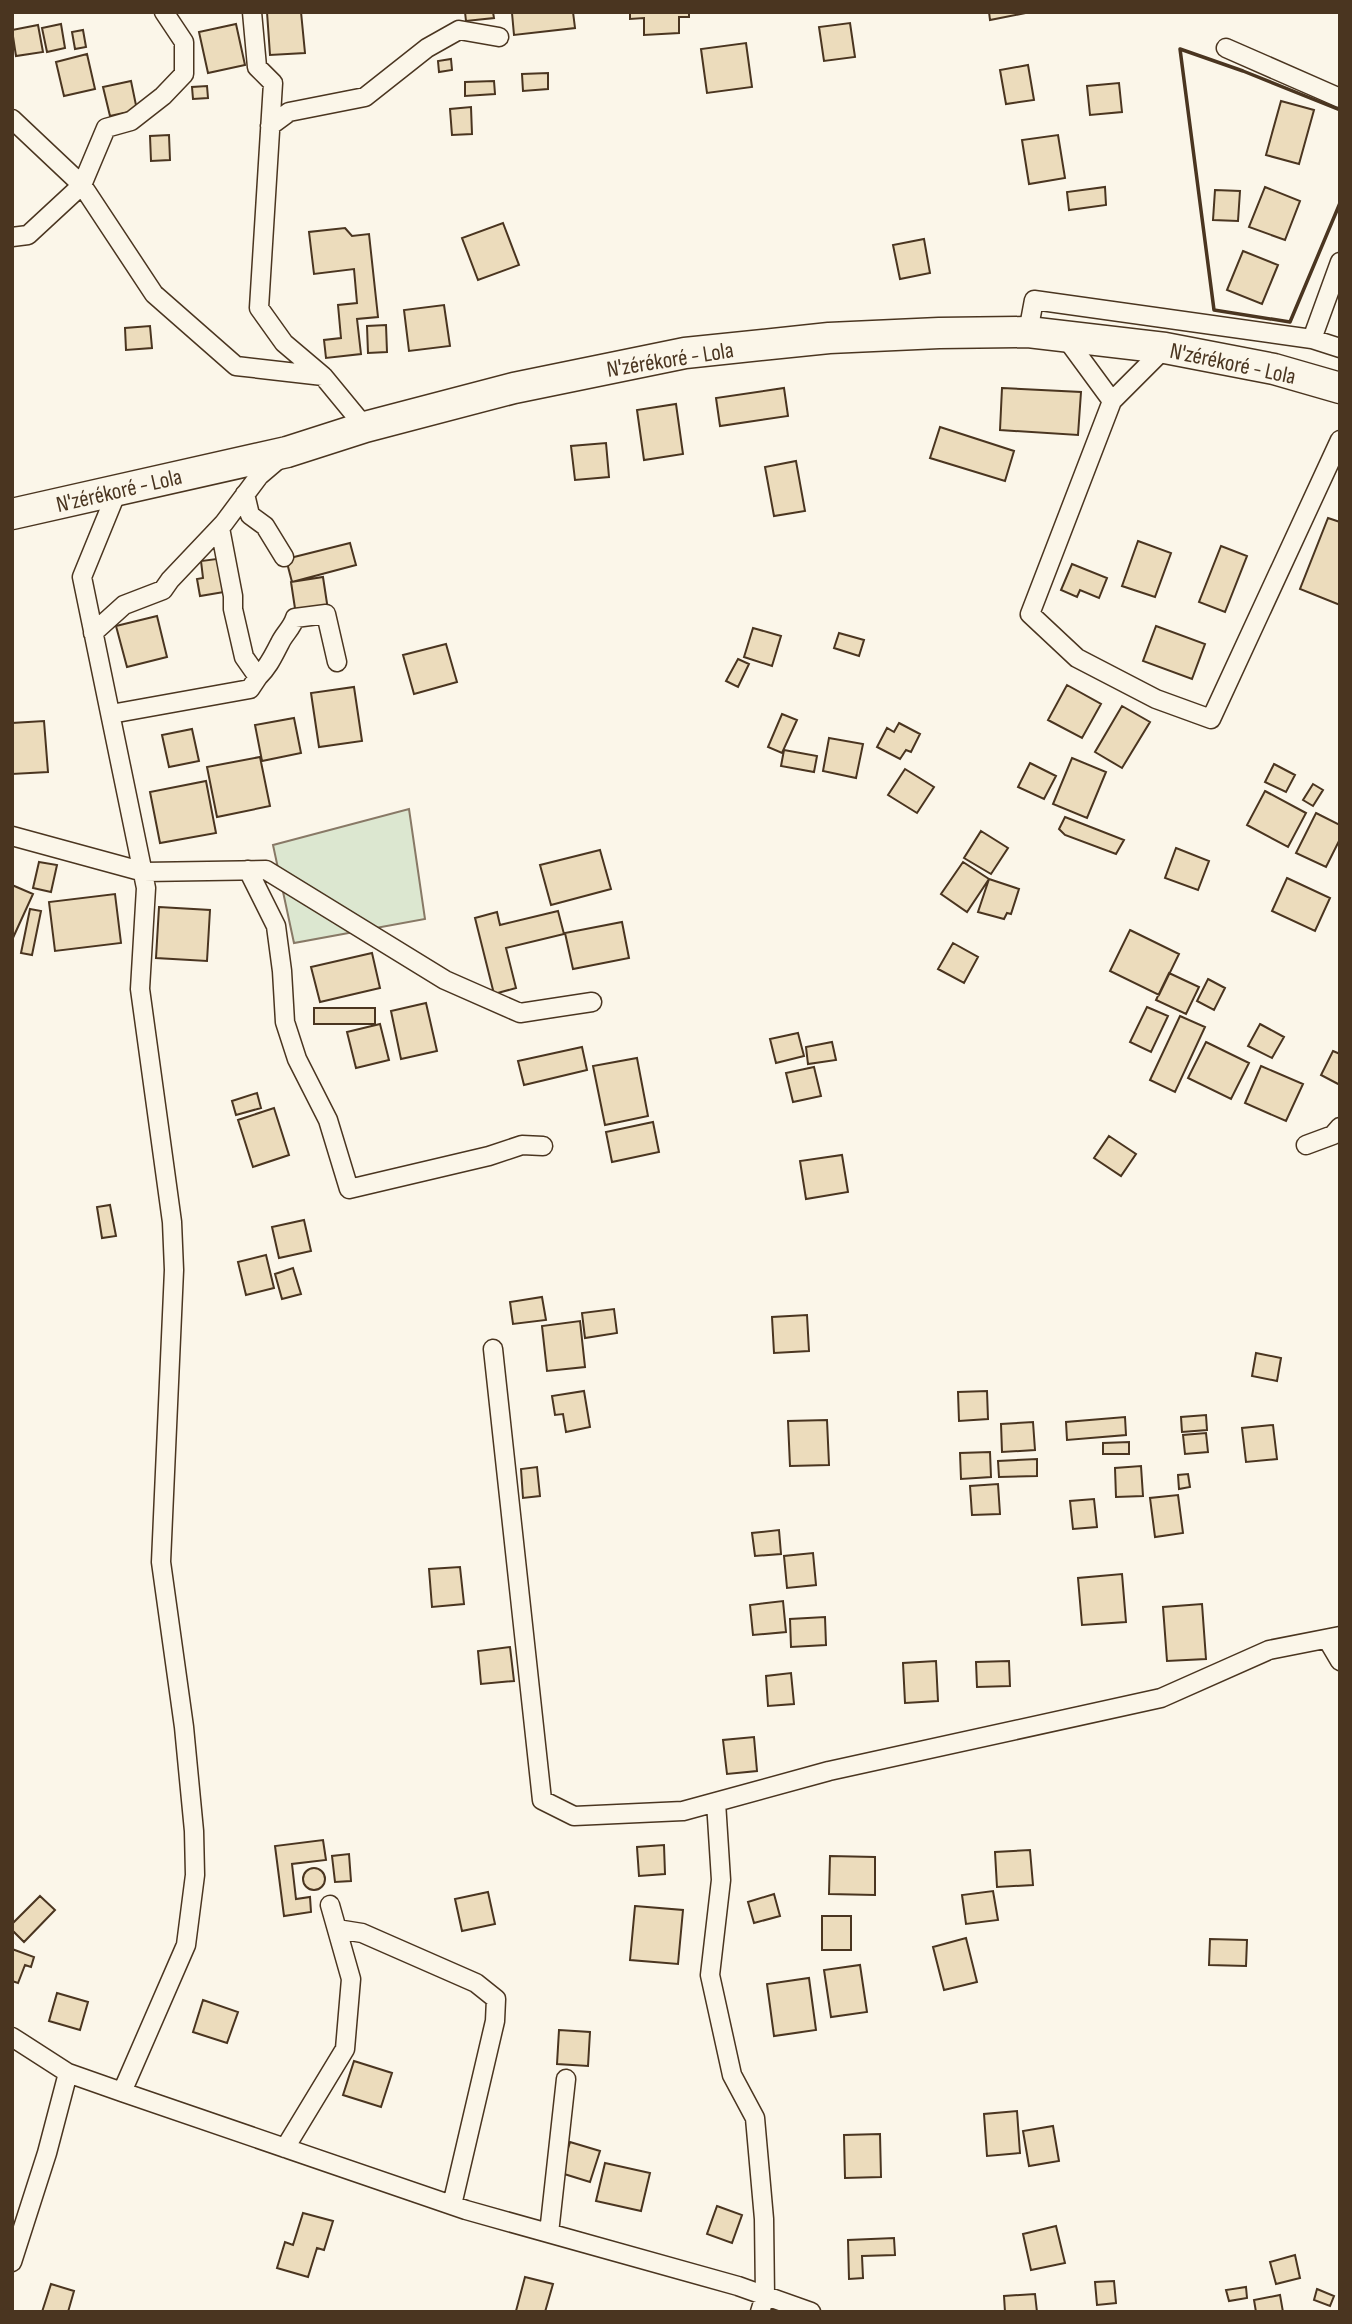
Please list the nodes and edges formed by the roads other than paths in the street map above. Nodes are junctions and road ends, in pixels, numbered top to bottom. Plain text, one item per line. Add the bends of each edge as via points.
1 (164, 12) edge
2 (252, 12) edge
3 (499, 37) dead end
4 (1226, 48) dead end
5 (1340, 98) edge
6 (12, 119) edge
7 (270, 126) junction
8 (82, 185) junction
9 (12, 237) edge
10 (1340, 262) edge
11 (1028, 332) junction
12 (1065, 337) junction
13 (1312, 340) junction
14 (1165, 348) junction
15 (1340, 348) edge
16 (323, 376) junction
17 (1340, 388) edge
18 (1112, 401) junction
19 (365, 427) junction
20 (1340, 440) edge
21 (287, 453) junction
22 (118, 489) junction
23 (244, 494) junction
24 (12, 514) edge
25 (220, 528) junction
26 (284, 557) dead end
27 (93, 633) junction
28 (337, 662) dead end
29 (258, 677) junction
30 (111, 714) junction
31 (12, 835) edge
32 (248, 870) junction
33 (144, 872) junction
34 (592, 1002) dead end
35 (1340, 1128) edge
36 (1306, 1145) dead end
37 (542, 1146) dead end
38 (493, 1349) dead end
39 (1333, 1638) edge
40 (1340, 1661) edge
41 (716, 1802) junction
42 (330, 1905) dead end
43 (337, 1928) junction
44 (12, 2036) edge
45 (68, 2073) junction
46 (566, 2080) dead end
47 (122, 2092) junction
48 (285, 2148) junction
49 (452, 2205) junction
50 (549, 2233) junction
51 (12, 2262) edge
52 (763, 2304) edge
53 (811, 2312) edge

1 - 8 street via 184,43 184,74 131,121 106,128
2 - 7 street via 257,67 272,83
3 - 7 street via 459,30 427,48 365,97 289,112
4 - 5 street
6 - 8 street
7 - 16 street via 259,308 284,343
8 - 9 street via 28,235
8 - 16 street via 154,294 236,366
10 - 13 street
11 - 12 highway, N'zérékoré - Lola
11 - 13 street via 1034,300
11 - 19 highway, N'zérékoré - Lola via 829,338 685,353 514,388
12 - 14 highway, N'zérékoré - Lola
12 - 18 street
13 - 15 street
14 - 17 highway, N'zérékoré - Lola via 1274,369
14 - 18 street
16 - 19 street
18 - 20 street via 1030,614 1077,658 1156,699 1211,719
19 - 21 highway, N'zérékoré - Lola
21 - 22 highway, N'zérékoré - Lola
21 - 23 street
22 - 24 highway, N'zérékoré - Lola
22 - 27 street via 82,577
23 - 25 street
23 - 26 street via 250,515 265,526
25 - 27 street via 163,590 124,606
25 - 29 street via 244,657
27 - 30 street
28 - 29 street via 326,614 295,618 275,657
29 - 30 street via 250,689
30 - 33 street
31 - 33 street
32 - 33 street
32 - 34 street via 266,870 445,980 520,1013
32 - 37 street via 276,926 285,1022 297,1059 328,1120 349,1189 522,1145
33 - 47 street via 139,989 172,1222 174,1270 161,1562 184,1727 195,1875 186,1945
35 - 36 street
38 - 41 street via 542,1800 574,1816 683,1811
39 - 40 street
39 - 41 street via 1269,1650 1161,1698 829,1771
41 - 52 street via 720,1880 710,1975 732,2075 755,2118 764,2219
42 - 43 street
43 - 48 street via 351,1979 345,2049
43 - 49 street via 362,1933 476,1983 496,1999 495,2021
44 - 45 street
45 - 47 street
45 - 51 street
46 - 50 street
47 - 48 street
48 - 49 street
49 - 50 street
50 - 52 street
52 - 53 street

